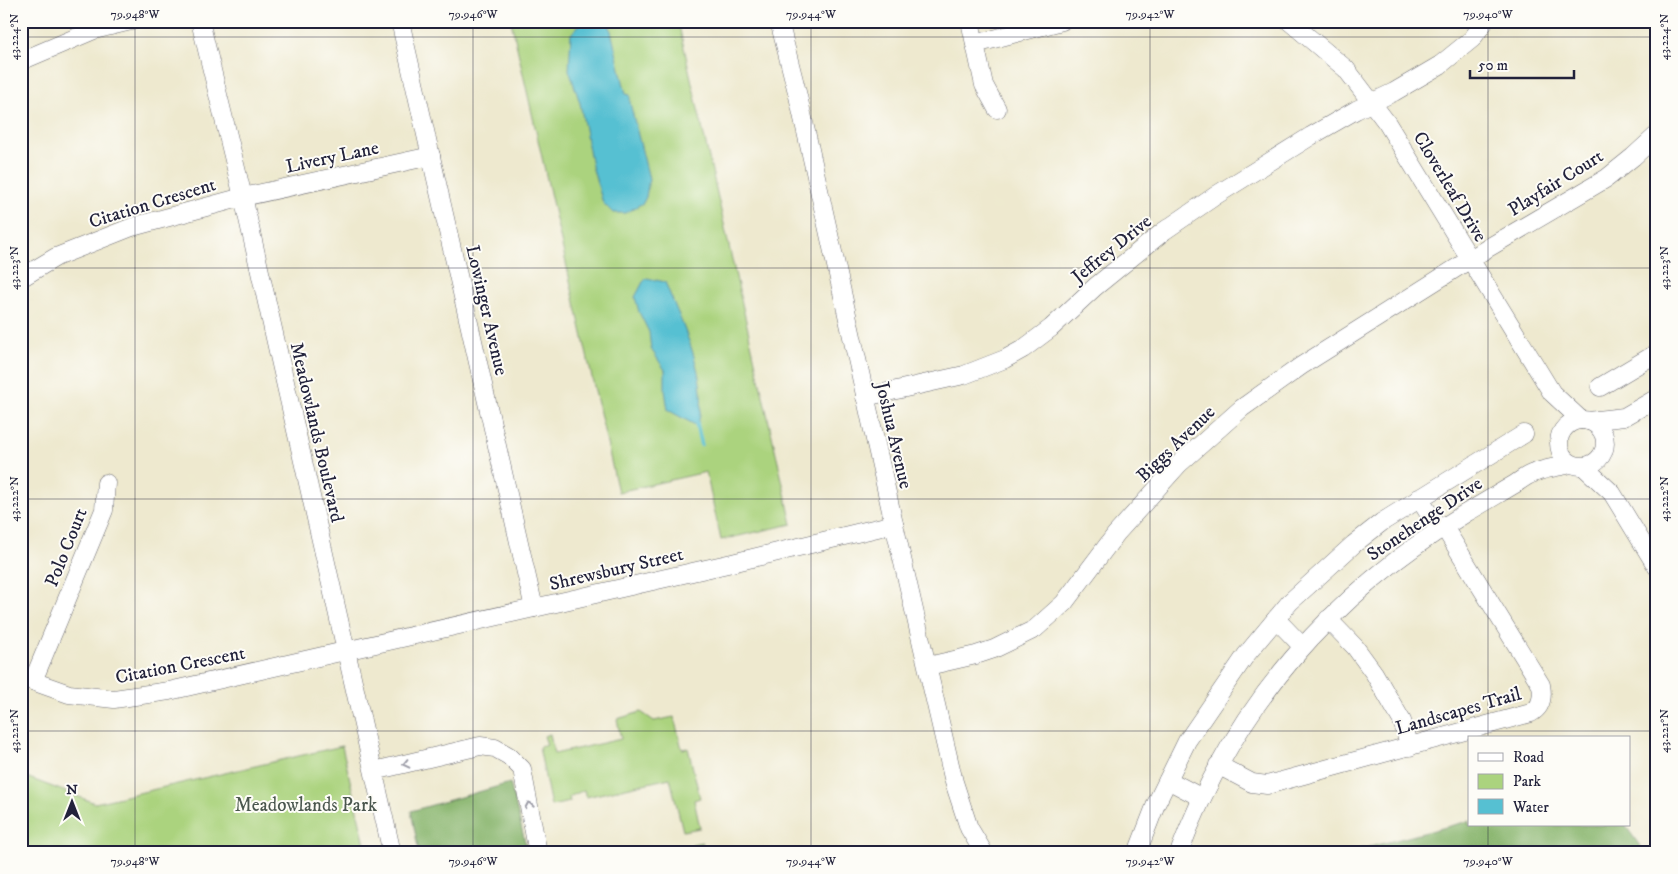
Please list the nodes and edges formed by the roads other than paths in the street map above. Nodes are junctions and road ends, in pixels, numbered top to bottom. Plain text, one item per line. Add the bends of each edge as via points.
1 (131, 21) edge
2 (200, 21) edge
3 (400, 21) edge
4 (779, 21) edge
5 (970, 21) edge
6 (1062, 21) edge
7 (1290, 21) edge
8 (1485, 21) edge
9 (975, 44) junction
10 (22, 58) edge
11 (1372, 102) junction
12 (997, 109) dead end
13 (1657, 135) edge
14 (431, 156) junction
15 (243, 198) junction
16 (1470, 259) junction
17 (21, 278) edge
18 (1657, 353) edge
19 (1600, 387) dead end
20 (1552, 393) junction
21 (865, 397) junction
22 (1657, 398) edge
23 (1624, 417) junction
24 (1585, 420) junction
25 (1524, 434) dead end
26 (1559, 439) junction
27 (1604, 450) junction
28 (1577, 466) junction
29 (1534, 473) junction
30 (106, 483) dead end
31 (1612, 493) junction
32 (1419, 498) junction
33 (894, 524) junction
34 (1441, 528) junction
35 (1657, 567) edge
36 (534, 608) junction
37 (1276, 619) junction
38 (1328, 619) junction
39 (1302, 646) junction
40 (346, 650) junction
41 (928, 666) junction
42 (27, 680) edge
43 (1410, 747) junction
44 (1218, 765) junction
45 (374, 772) junction
46 (1168, 780) junction
47 (1202, 798) junction
48 (392, 853) edge
49 (538, 853) edge
50 (984, 853) edge
51 (1137, 853) edge
52 (1179, 853) edge

1 - 10 street via 94,30
2 - 15 street, Meadowlands Boulevard
3 - 14 street, Lowinger Avenue
4 - 21 street, Joshua Avenue
5 - 9 street
6 - 9 street
7 - 11 street, Cloverleaf Drive via 1346,69
8 - 11 street, Jeffrey Drive via 1472,39 1440,65
9 - 12 street via 984,85
11 - 16 street, Cloverleaf Drive
11 - 21 street, Jeffrey Drive via 1243,178 1164,231 1023,349 964,375
13 - 16 street, Playfair Court via 1607,178
14 - 15 street, Livery Lane
14 - 36 street, Lowinger Avenue
15 - 17 street, Citation Crescent via 132,227 56,257
15 - 40 street, Meadowlands Boulevard
16 - 20 street, Cloverleaf Drive
16 - 41 street, Biggs Avenue via 1301,366 1242,408 1178,464 1116,534 1064,603 1041,625 994,649
18 - 19 street
20 - 24 street, Cloverleaf Drive
20 - 26 street, Cloverleaf Drive
21 - 33 street, Joshua Avenue
22 - 23 street
23 - 24 street
23 - 27 street
24 - 26 street via 1568,424
24 - 27 street via 1594,423 1603,433
25 - 32 street
26 - 28 street via 1562,456
26 - 29 street, Stonehenge Drive
27 - 28 street via 1598,460
27 - 31 street
28 - 29 street, Stonehenge Drive
28 - 31 street
29 - 34 street, Stonehenge Drive
30 - 42 street, Polo Court via 104,510
31 - 35 street
32 - 34 street, Landscapes Trail
32 - 37 street via 1354,544 1290,602
33 - 36 street, Shrewsbury Street
33 - 41 street, Joshua Avenue
34 - 38 street, Stonehenge Drive via 1373,578
34 - 43 street, Landscapes Trail via 1541,685 1542,696 1537,709 1531,713
36 - 40 street, Shrewsbury Street
37 - 39 street
37 - 46 street via 1224,684 1187,741
38 - 39 street, Stonehenge Drive
38 - 43 street via 1356,647 1374,673 1402,721
39 - 44 street, Stonehenge Drive via 1258,701
40 - 42 street, Citation Crescent via 169,691 114,699 69,694
40 - 45 street, Meadowlands Boulevard
41 - 50 street, Joshua Avenue via 959,801 969,828
43 - 44 street, Landscapes Trail via 1267,785 1252,782
44 - 47 street, Stonehenge Drive
45 - 48 street, Meadowlands Boulevard
49 -> 45 street via 522,769 495,748 480,746
46 - 47 street
46 - 51 street
47 - 52 street, Stonehenge Drive

